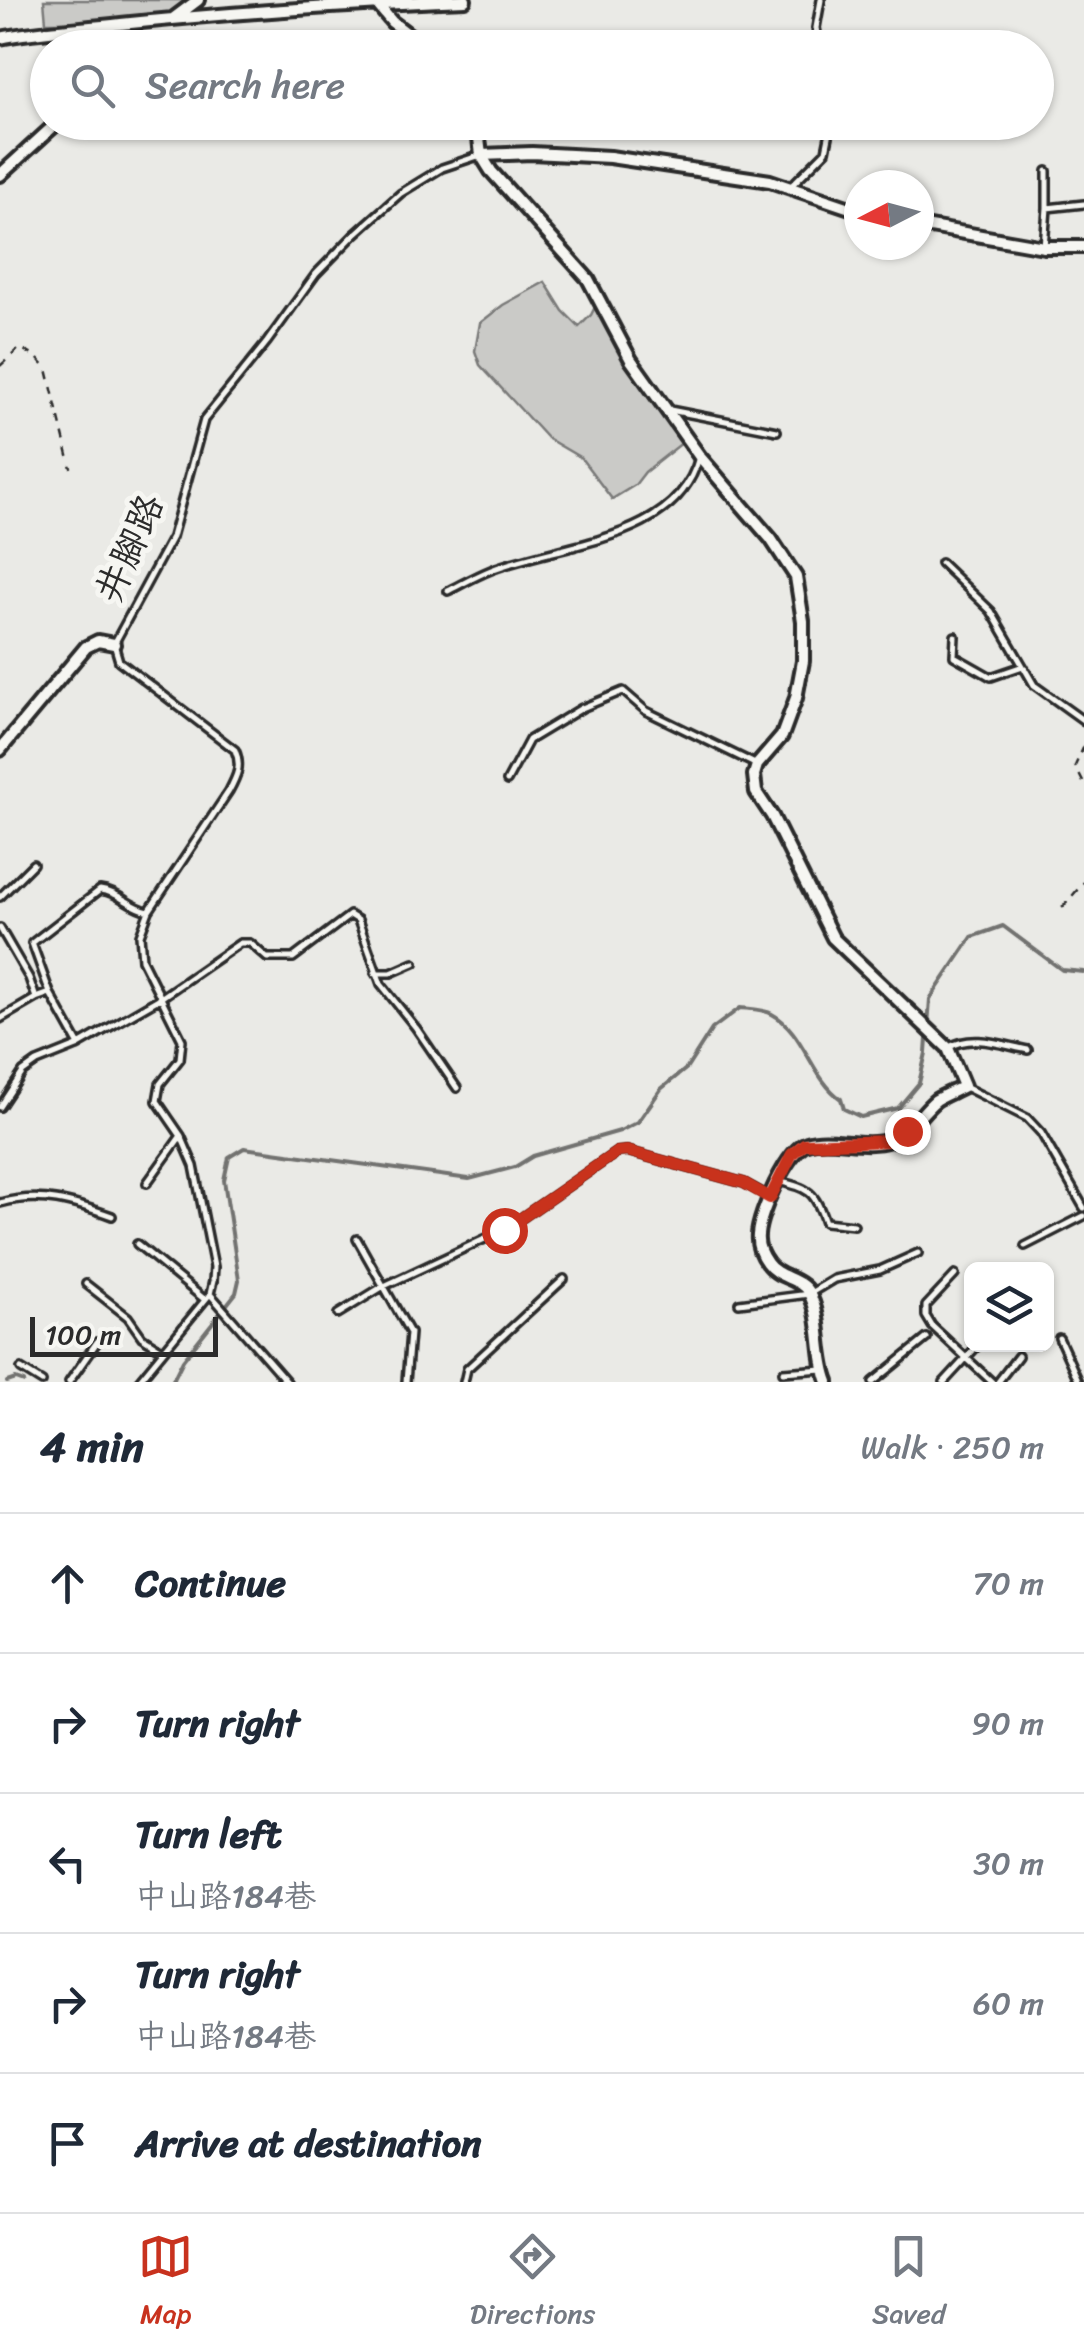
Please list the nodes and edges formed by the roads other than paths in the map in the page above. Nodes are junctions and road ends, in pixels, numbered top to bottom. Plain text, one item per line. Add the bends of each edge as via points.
1 (198, 0) edge
2 (465, 0) edge
3 (821, 0) edge
4 (374, 2) edge
5 (174, 19) junction
6 (70, 30) edge
7 (402, 30) edge
8 (816, 30) edge
9 (30, 32) edge
10 (0, 38) edge
11 (38, 140) edge
12 (479, 140) edge
13 (828, 140) edge
14 (481, 155) junction
15 (1047, 171) dead end
16 (0, 175) edge
17 (791, 186) junction
18 (1084, 204) edge
19 (844, 205) edge
20 (1048, 208) junction
21 (934, 227) edge
22 (1044, 246) junction
23 (1084, 247) edge
24 (667, 410) junction
25 (778, 431) dead end
26 (700, 457) junction
27 (941, 562) dead end
28 (448, 591) dead end
29 (955, 636) dead end
30 (114, 644) junction
31 (1023, 666) junction
32 (1084, 721) edge
33 (0, 750) edge
34 (757, 765) junction
35 (507, 781) dead end
36 (33, 864) dead end
37 (0, 897) edge
38 (150, 911) junction
39 (0, 928) edge
40 (414, 963) dead end
41 (375, 974) junction
42 (50, 993) junction
43 (162, 996) junction
44 (36, 998) junction
45 (0, 1019) edge
46 (79, 1045) junction
47 (948, 1048) junction
48 (1028, 1050) dead end
49 (964, 1086) junction
50 (457, 1088) dead end
51 (0, 1107) edge
52 (181, 1136) junction
53 (778, 1181) junction
54 (147, 1182) dead end
55 (770, 1198) junction
56 (0, 1204) edge
57 (1084, 1212) edge
58 (112, 1216) dead end
59 (854, 1225) dead end
60 (356, 1238) dead end
61 (137, 1244) dead end
62 (1025, 1246) dead end
63 (918, 1253) dead end
64 (954, 1275) dead end
65 (564, 1279) dead end
66 (86, 1284) dead end
67 (382, 1287) junction
68 (210, 1294) junction
69 (809, 1294) junction
70 (204, 1300) junction
71 (738, 1302) dead end
72 (338, 1314) dead end
73 (926, 1338) dead end
74 (1059, 1338) dead end
75 (97, 1342) dead end
76 (162, 1350) junction
77 (974, 1352) edge
78 (1018, 1356) dead end
79 (968, 1360) junction
80 (21, 1369) dead end
81 (823, 1369) junction
82 (783, 1372) dead end
83 (42, 1382) edge
84 (69, 1382) edge
85 (138, 1382) edge
86 (287, 1382) edge
87 (406, 1382) edge
88 (464, 1382) edge
89 (828, 1382) edge
90 (873, 1382) edge
91 (944, 1382) edge
92 (995, 1382) edge
93 (1079, 1382) edge

1 - 5 street
2 - 4 street
3 - 8 lane
4 - 5 street
4 - 7 street
5 - 6 street
9 - 10 street
11 - 16 street
12 - 14 street
13 - 17 lane
14 - 17 street via 610,157
14 - 24 street via 588,279 631,360
14 - 30 lane, 井腳路 via 401,193 354,234 204,420 172,538
15 - 20 lane
17 - 19 street
18 - 20 lane
20 - 22 lane
21 - 22 street
22 - 23 street
24 - 25 lane
24 - 26 street
26 - 28 lane via 688,487 672,504 608,538 492,570
26 - 34 street via 796,577 803,661 796,698 782,736
27 - 31 lane via 991,612
29 - 31 lane via 954,656 991,676
30 - 33 street via 86,647
30 - 38 lane, 井腳路 via 119,660 235,750 239,761 229,791
31 - 32 lane via 1034,684
34 - 35 lane via 646,710 623,691 529,740
34 - 47 street via 756,792 834,938
36 - 37 lane
38 - 42 lane via 100,890 32,943
38 - 43 lane, 井腳路 via 138,945
39 - 44 lane
40 - 41 lane
41 - 43 lane via 358,920 350,915 293,958 267,958 250,942 240,943
41 - 50 lane
42 - 44 lane
42 - 46 lane
43 - 46 lane
43 - 52 lane, 井腳路 via 182,1048 157,1100
44 - 45 lane
46 - 51 lane via 23,1072
47 - 48 lane via 973,1040
47 - 49 street
49 - 53 street via 889,1141 804,1144
49 - 57 lane via 1026,1118
52 - 54 lane
52 - 68 lane, 井腳路 via 194,1166 214,1267
53 - 55 street
53 - 59 lane via 817,1198 825,1222
55 - 67 lane via 744,1183 617,1152 504,1230
55 - 69 street via 757,1240 763,1258
56 - 58 lane via 27,1196 68,1200
57 - 62 lane
60 - 67 lane
61 - 70 lane
63 - 69 lane via 880,1270 834,1279
64 - 79 lane via 926,1306 926,1316
65 - 88 lane via 467,1370
66 - 76 lane
67 - 72 lane
67 - 87 lane via 410,1332
68 - 70 lane
68 - 86 lane
69 - 71 lane
69 - 81 street
70 - 76 lane
73 - 90 lane
74 - 93 lane
75 - 84 lane
76 - 85 lane
77 - 79 lane
78 - 92 lane
79 - 91 lane
79 - 92 lane
80 - 83 lane
81 - 82 lane
81 - 89 street

